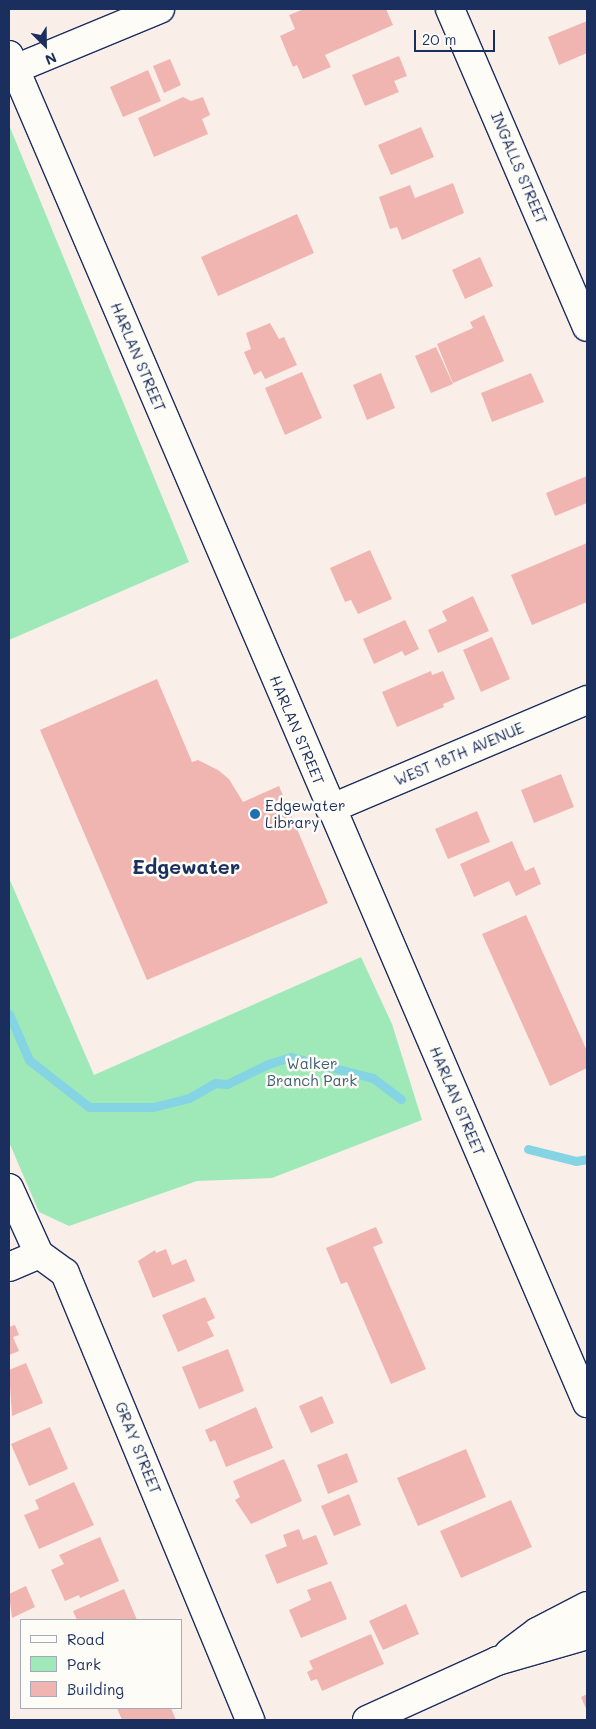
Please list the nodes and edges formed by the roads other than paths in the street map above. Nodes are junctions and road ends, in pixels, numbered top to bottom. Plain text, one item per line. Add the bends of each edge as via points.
1 (160, 9) edge
2 (450, 9) edge
3 (12, 62) edge
4 (587, 327) edge
5 (587, 700) edge
6 (330, 809) junction
7 (9, 1188) edge
8 (39, 1254) junction
9 (9, 1267) edge
10 (587, 1403) edge
11 (587, 1606) edge
12 (587, 1635) edge
13 (497, 1661) junction
14 (250, 1720) edge
15 (367, 1720) edge

1 - 3 street
2 - 4 street, INGALLS STREET
3 - 6 street, HARLAN STREET
5 - 6 street, WEST 18TH AVENUE
6 - 10 street, HARLAN STREET
7 - 8 street, GRAY STREET
8 - 9 street
8 - 14 street, GRAY STREET via 65,1273
11 - 13 street via 538,1632
12 - 13 street
13 - 15 street

